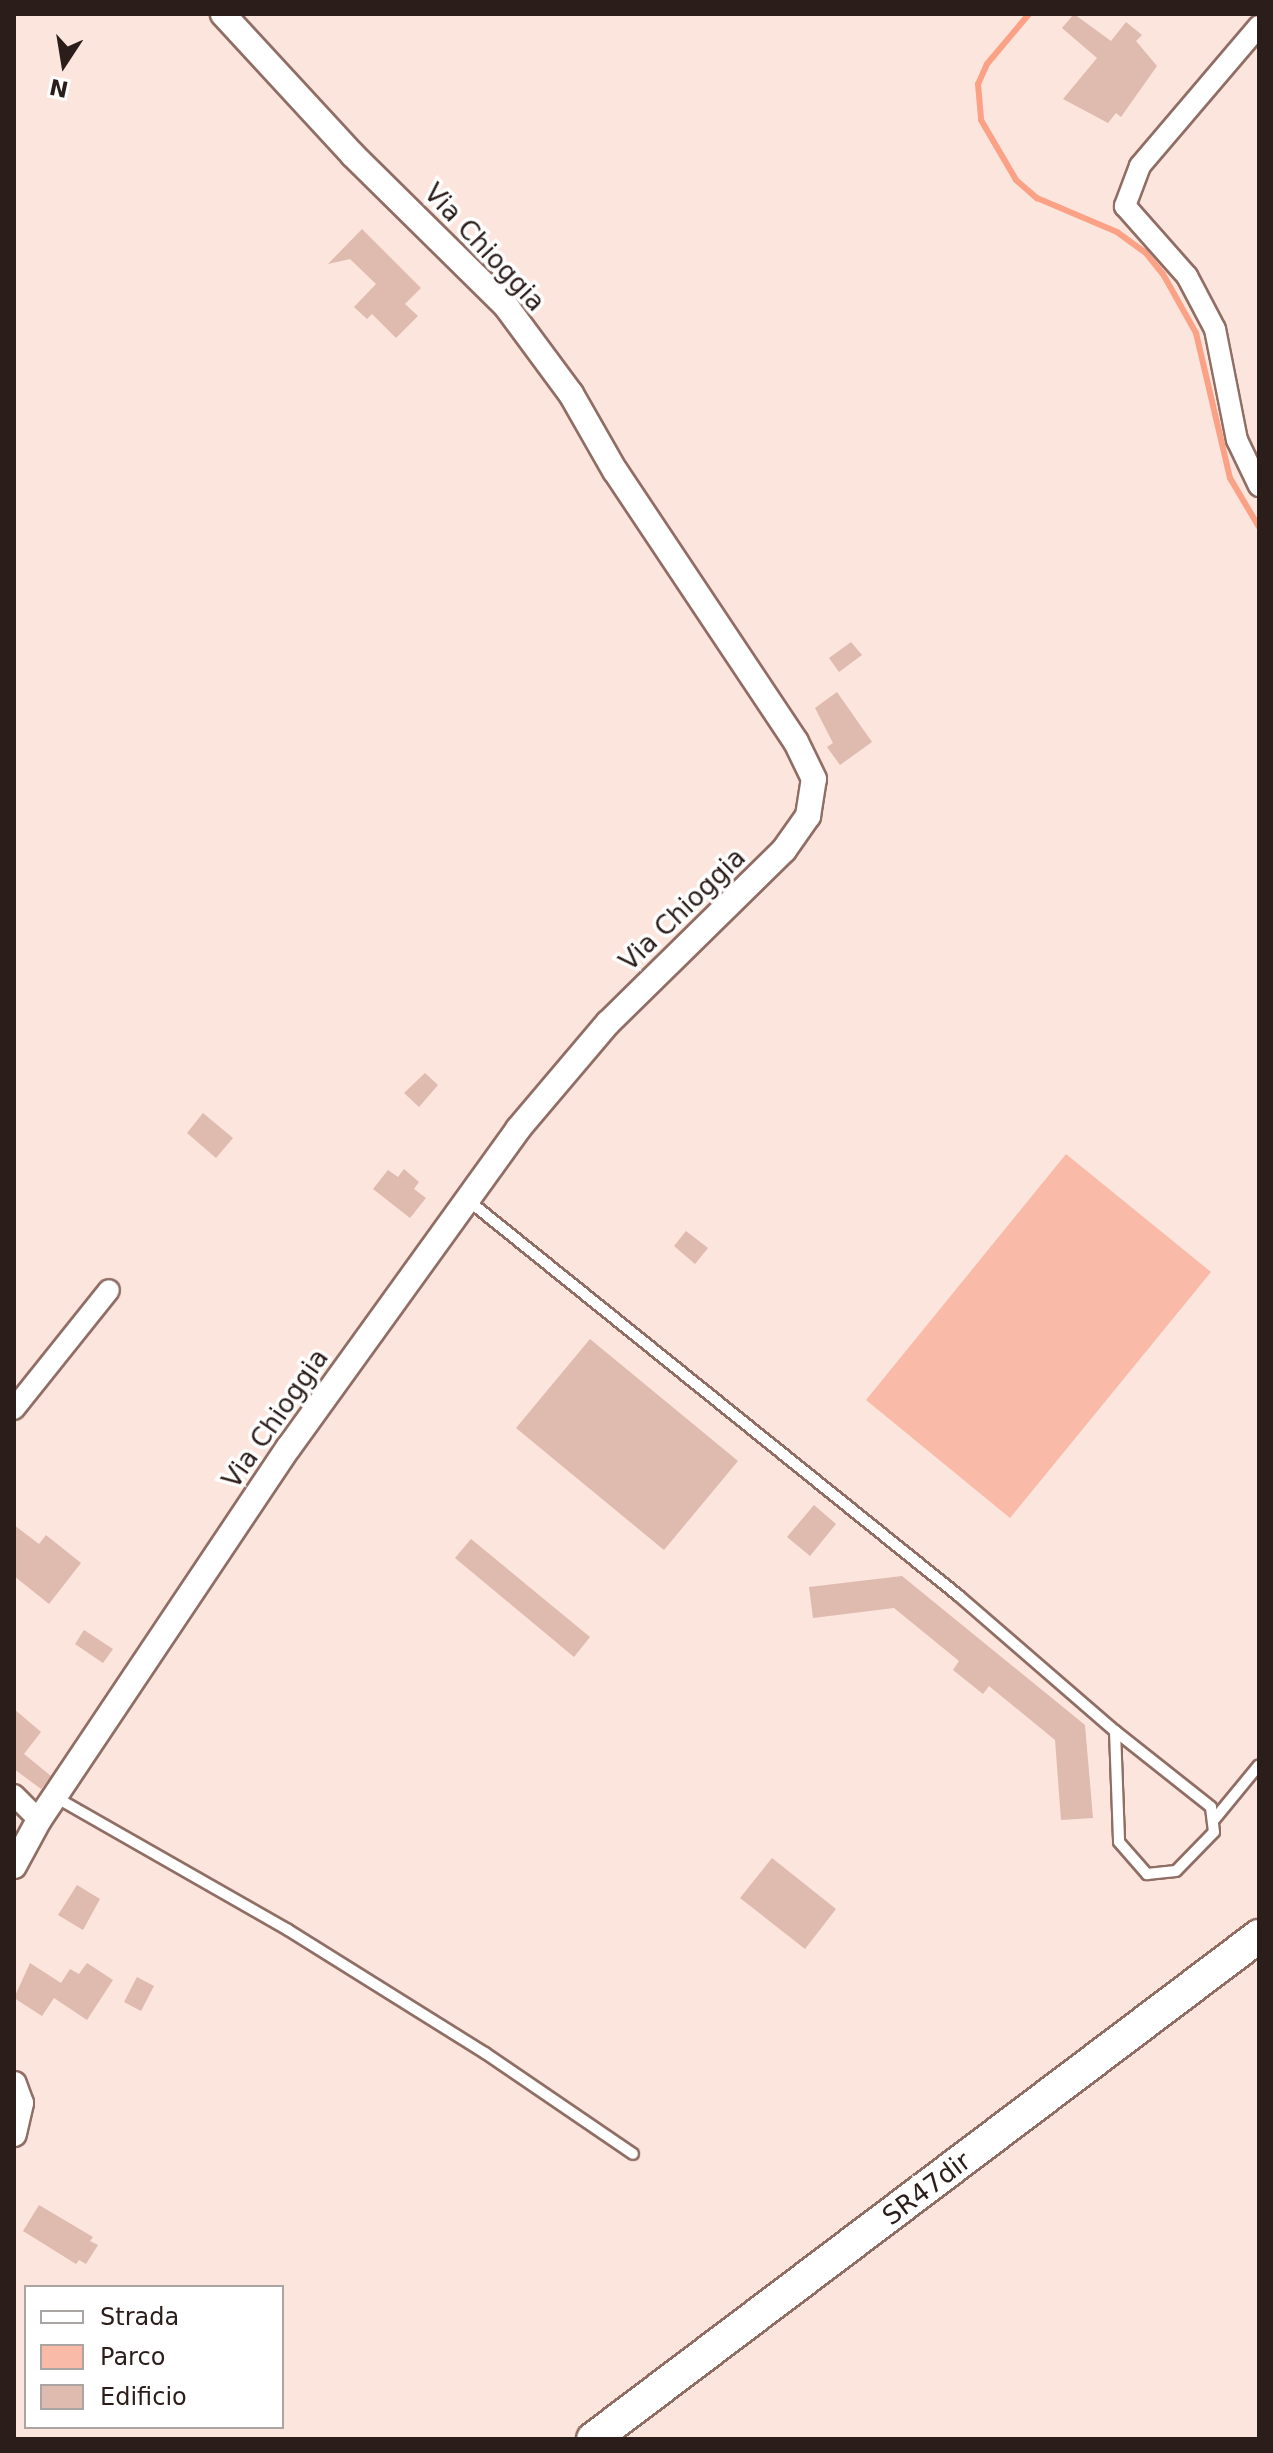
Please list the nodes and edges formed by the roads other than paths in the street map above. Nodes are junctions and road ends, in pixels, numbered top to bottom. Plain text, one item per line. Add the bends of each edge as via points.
1 (223, 14) edge
2 (1259, 26) edge
3 (1259, 486) edge
4 (467, 1200) junction
5 (109, 1290) dead end
6 (14, 1409) edge
7 (1115, 1731) junction
8 (1259, 1765) edge
9 (14, 1795) edge
10 (57, 1798) junction
11 (39, 1820) junction
12 (1213, 1821) junction
13 (14, 1866) edge
14 (1259, 1936) edge
15 (14, 2084) edge
16 (14, 2134) edge
17 (633, 2154) dead end
18 (593, 2439) edge

1 - 4 street, Via Chioggia via 353,155 506,306 571,394 615,471 796,742 814,779 808,816 784,850 608,1023 518,1129
2 - 3 street via 1140,166 1125,206 1187,276 1215,329 1237,440
4 - 7 lane via 959,1596
4 - 10 street, Via Chioggia via 289,1447
5 - 6 street
7 - 12 lane via 1211,1807
7 - 12 lane via 1119,1842 1147,1874 1176,1871 1214,1832
8 - 12 lane
9 - 11 street
10 - 11 street, Via Chioggia
10 - 17 lane via 288,1930 485,2053
11 - 13 street, Via Chioggia
14 - 18 highway, SR47dir / SR47dir
15 - 16 street via 21,2103

